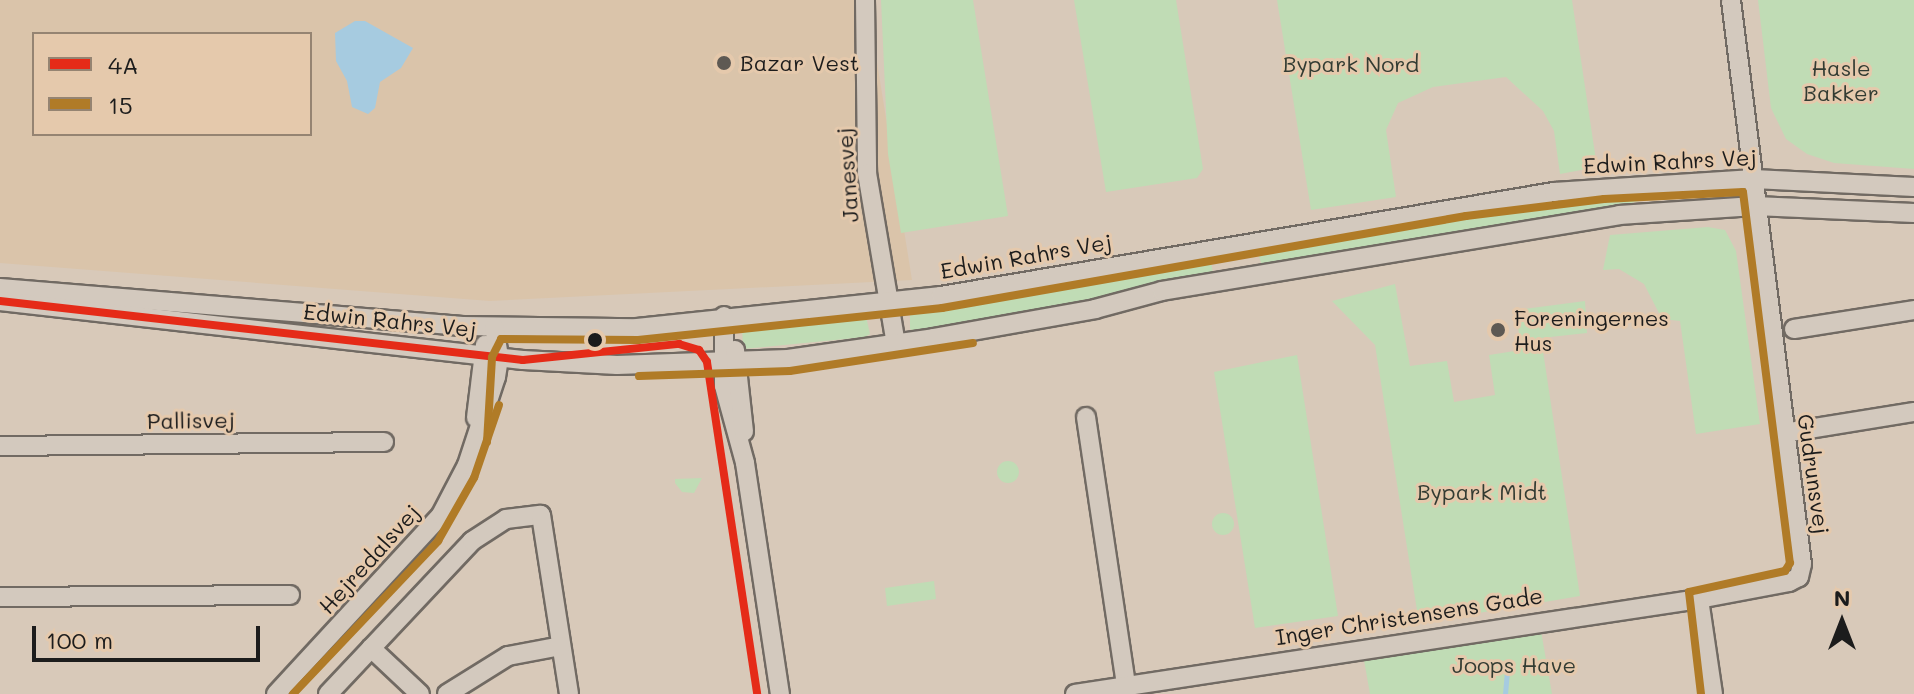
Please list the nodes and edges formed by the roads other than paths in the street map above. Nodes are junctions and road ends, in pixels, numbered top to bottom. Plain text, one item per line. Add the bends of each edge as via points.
1 (865, 0) edge
2 (1731, 0) edge
3 (1754, 179) junction
4 (1914, 187) edge
5 (1755, 206) junction
6 (1914, 213) edge
7 (0, 288) edge
8 (886, 300) junction
9 (0, 301) edge
10 (1914, 310) edge
11 (724, 316) junction
12 (494, 327) junction
13 (1794, 329) dead end
14 (896, 344) junction
15 (490, 355) junction
16 (730, 361) junction
17 (1914, 412) edge
18 (1086, 417) dead end
19 (1784, 433) junction
20 (384, 442) dead end
21 (0, 446) edge
22 (290, 595) dead end
23 (0, 597) edge
24 (1699, 599) junction
25 (561, 646) junction
26 (371, 648) junction
27 (1126, 685) junction
28 (276, 694) edge
29 (328, 694) edge
30 (420, 694) edge
31 (447, 694) edge
32 (569, 694) edge
33 (780, 694) edge
34 (1075, 694) edge
35 (1713, 694) edge

1 - 8 street, Janesvej via 867,173
2 - 3 street, Gudrunsvej
3 - 4 street, Edwin Rahrs Vej
3 - 5 street, Gudrunsvej
3 - 8 street, Edwin Rahrs Vej via 1590,188 1464,204 972,290
5 - 6 street, Edwin Rahrs Vej
5 - 14 street, Edwin Rahrs Vej via 1619,215 1470,237
5 - 19 street, Gudrunsvej
7 - 12 street, Edwin Rahrs Vej via 220,310
8 - 11 street, Edwin Rahrs Vej
8 - 14 street, Janesvej
9 - 15 street, Edwin Rahrs Vej
10 - 13 street
11 - 12 street, Edwin Rahrs Vej via 637,328
11 - 16 street
12 - 15 street, Hejredalsvej
14 - 16 street, Edwin Rahrs Vej
15 - 16 street, Edwin Rahrs Vej via 586,364
15 - 28 street, Hejredalsvej via 475,441 453,495 428,534
16 - 33 street
17 - 19 street
18 - 27 street
19 - 24 street, Gudrunsvej via 1802,564 1799,577
20 - 21 street, Pallisvej
22 - 23 street
24 - 27 street, Inger Christensens Gade
24 - 35 street
25 - 26 street via 541,515 506,519 472,541
25 - 31 street via 508,656
25 - 32 street
26 - 29 street
26 - 30 street
27 - 34 street, Inger Christensens Gade

